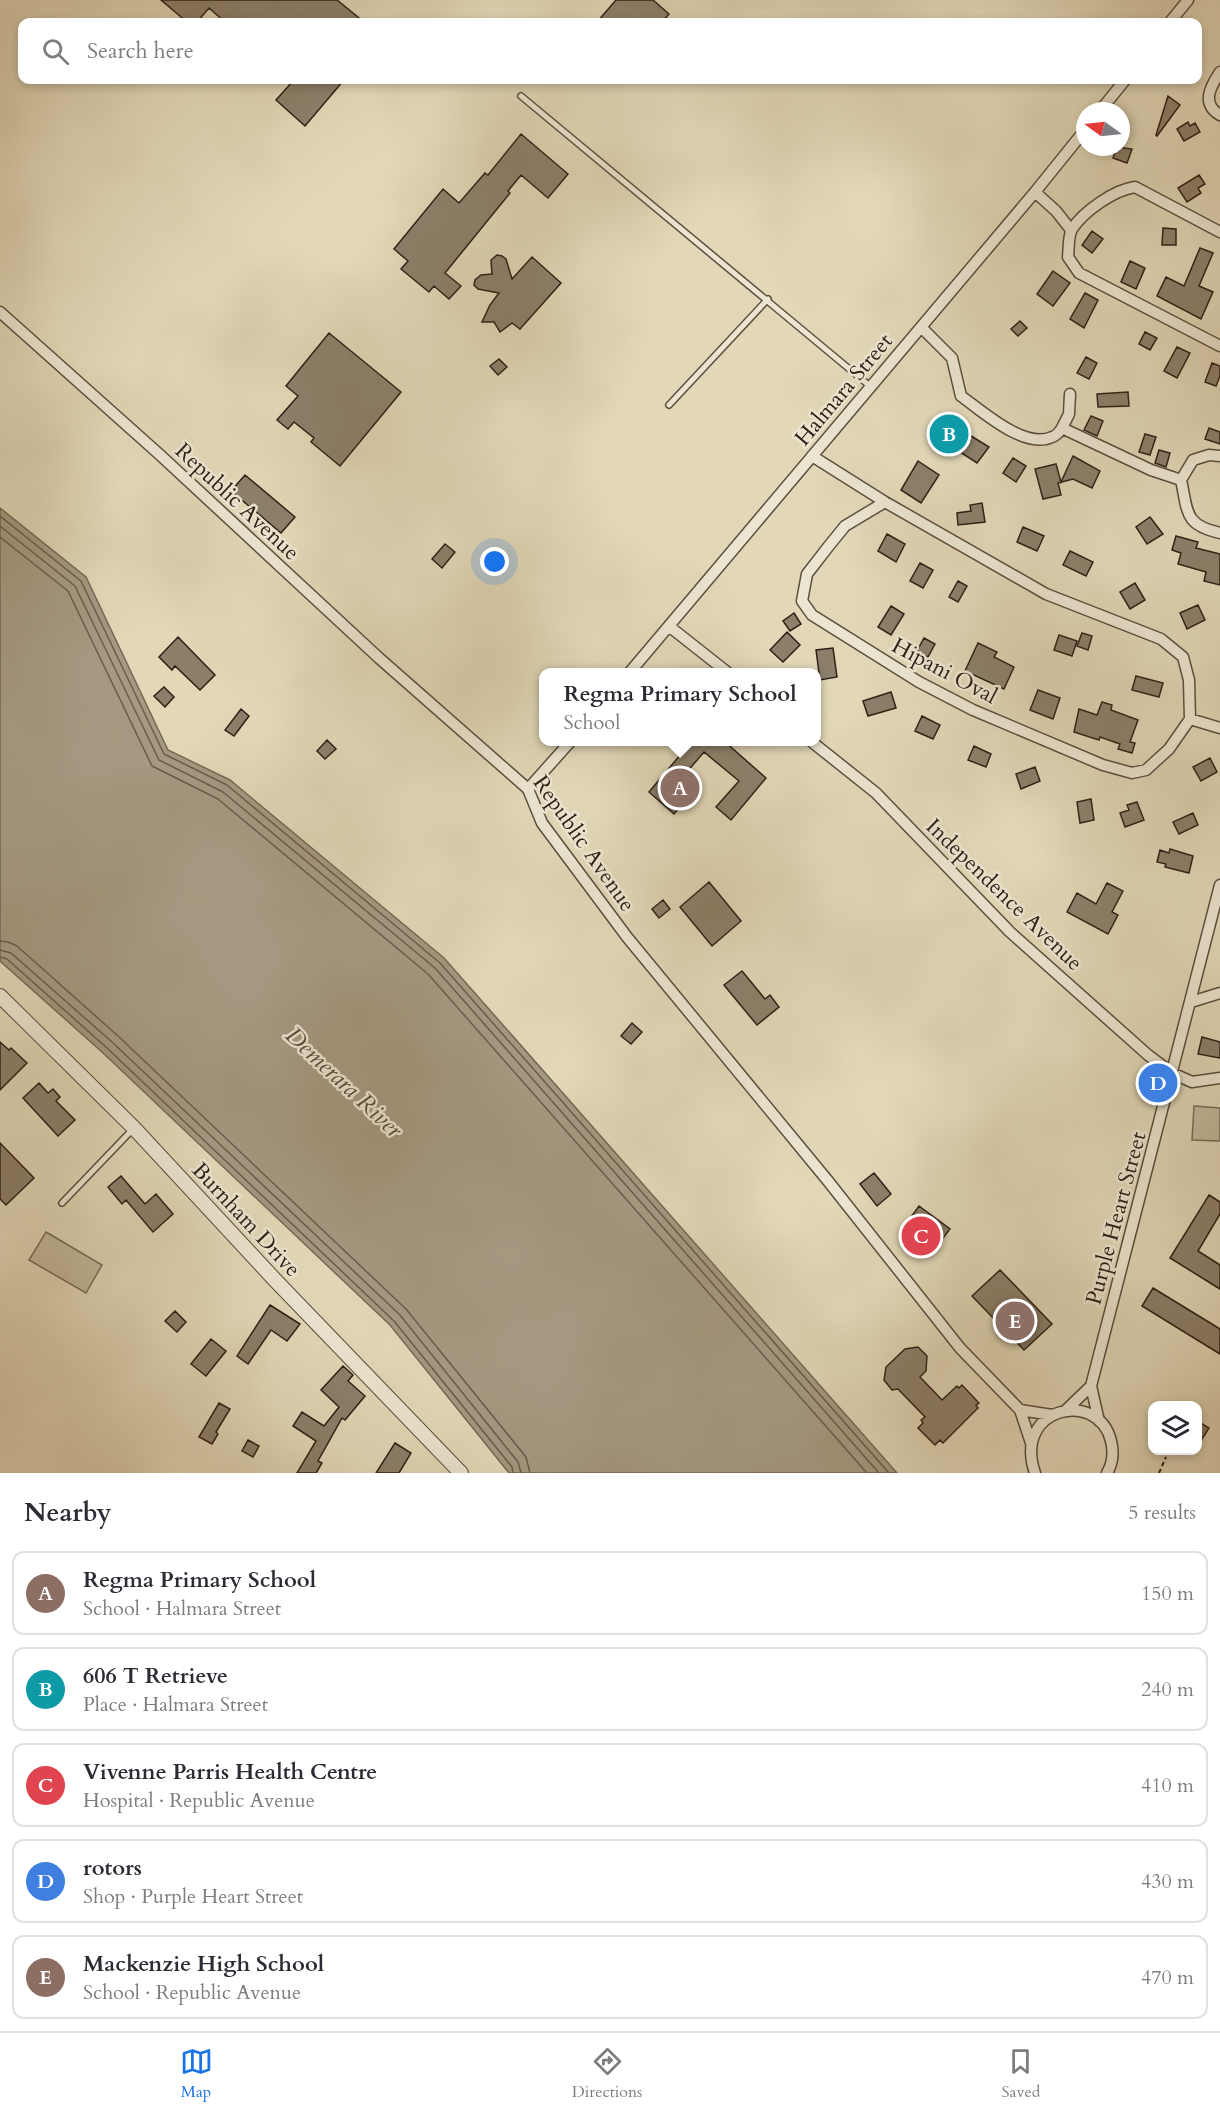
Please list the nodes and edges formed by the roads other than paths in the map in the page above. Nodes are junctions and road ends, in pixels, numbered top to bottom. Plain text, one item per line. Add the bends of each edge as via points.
1 (1188, 0) edge
2 (1173, 18) edge
3 (1220, 72) edge
4 (1122, 84) edge
5 (521, 96) dead end
6 (1107, 102) edge
7 (1220, 115) edge
8 (1076, 141) edge
9 (1035, 192) junction
10 (1071, 230) junction
11 (1220, 232) edge
12 (768, 299) junction
13 (0, 312) edge
14 (921, 327) junction
15 (1220, 346) edge
16 (871, 387) junction
17 (1070, 394) dead end
18 (669, 405) dead end
19 (1062, 428) junction
20 (812, 456) junction
21 (1220, 456) edge
22 (1181, 480) junction
23 (885, 502) junction
24 (1220, 533) edge
25 (670, 627) junction
26 (634, 668) edge
27 (722, 668) edge
28 (1190, 719) junction
29 (1220, 728) edge
30 (566, 746) edge
31 (818, 746) edge
32 (528, 789) junction
33 (1220, 887) edge
34 (1220, 993) edge
35 (0, 996) edge
36 (1191, 1002) junction
37 (1172, 1074) junction
38 (1220, 1078) edge
39 (134, 1128) junction
40 (63, 1203) dead end
41 (1091, 1386) junction
42 (1020, 1410) junction
43 (1065, 1411) junction
44 (1052, 1415) junction
45 (1100, 1421) junction
46 (1031, 1443) junction
47 (1113, 1451) junction
48 (461, 1473) edge
49 (1035, 1473) edge
50 (1107, 1473) edge
51 (1116, 1473) edge

1 - 2 street
3 - 7 street via 1209,89 1208,100
4 - 6 street
5 - 12 lane
8 - 9 street, Halmara Street
9 - 10 street
9 - 14 street, Halmara Street
10 - 11 street via 1092,208 1123,189 1136,188
10 - 15 street via 1068,257 1079,273
12 - 16 lane
12 - 18 lane
13 - 32 street, Republic Avenue
14 - 16 street, Halmara Street
14 - 19 street via 952,358 961,396 1027,439 1054,437
16 - 20 street, Halmara Street
17 - 19 street via 1069,414
19 - 22 street
20 - 23 street
20 - 25 street, Halmara Street
21 - 22 street via 1209,454 1193,460
22 - 24 street via 1192,521
23 - 28 street via 1046,594 1161,639 1183,657 1189,680
23 - 28 street, Hipani Oval via 846,526 807,573 802,601 812,615 919,682 973,710 1103,765 1132,773 1146,770 1169,749
25 - 26 street, Halmara Street
25 - 27 street
28 - 29 street
30 - 32 street
31 - 37 street, Independence Avenue via 876,793 1010,932
32 - 42 street, Republic Avenue via 542,823 627,938 960,1348
33 - 36 street, Purple Heart Street
34 - 36 street
35 - 39 street, Burnham Drive
36 - 37 street, Purple Heart Street
37 - 38 street via 1192,1082
37 - 41 street, Purple Heart Street
39 - 40 lane
39 - 48 street, Burnham Drive
41 - 43 street
41 - 45 street, Purple Heart Street
42 - 44 street
42 - 46 street, Republic Avenue
43 - 44 street
43 - 45 street via 1089,1414
44 - 46 street via 1042,1422
45 - 47 street, Purple Heart Street via 1110,1434
46 - 49 street, Republic Avenue
47 - 50 street
47 - 51 street

